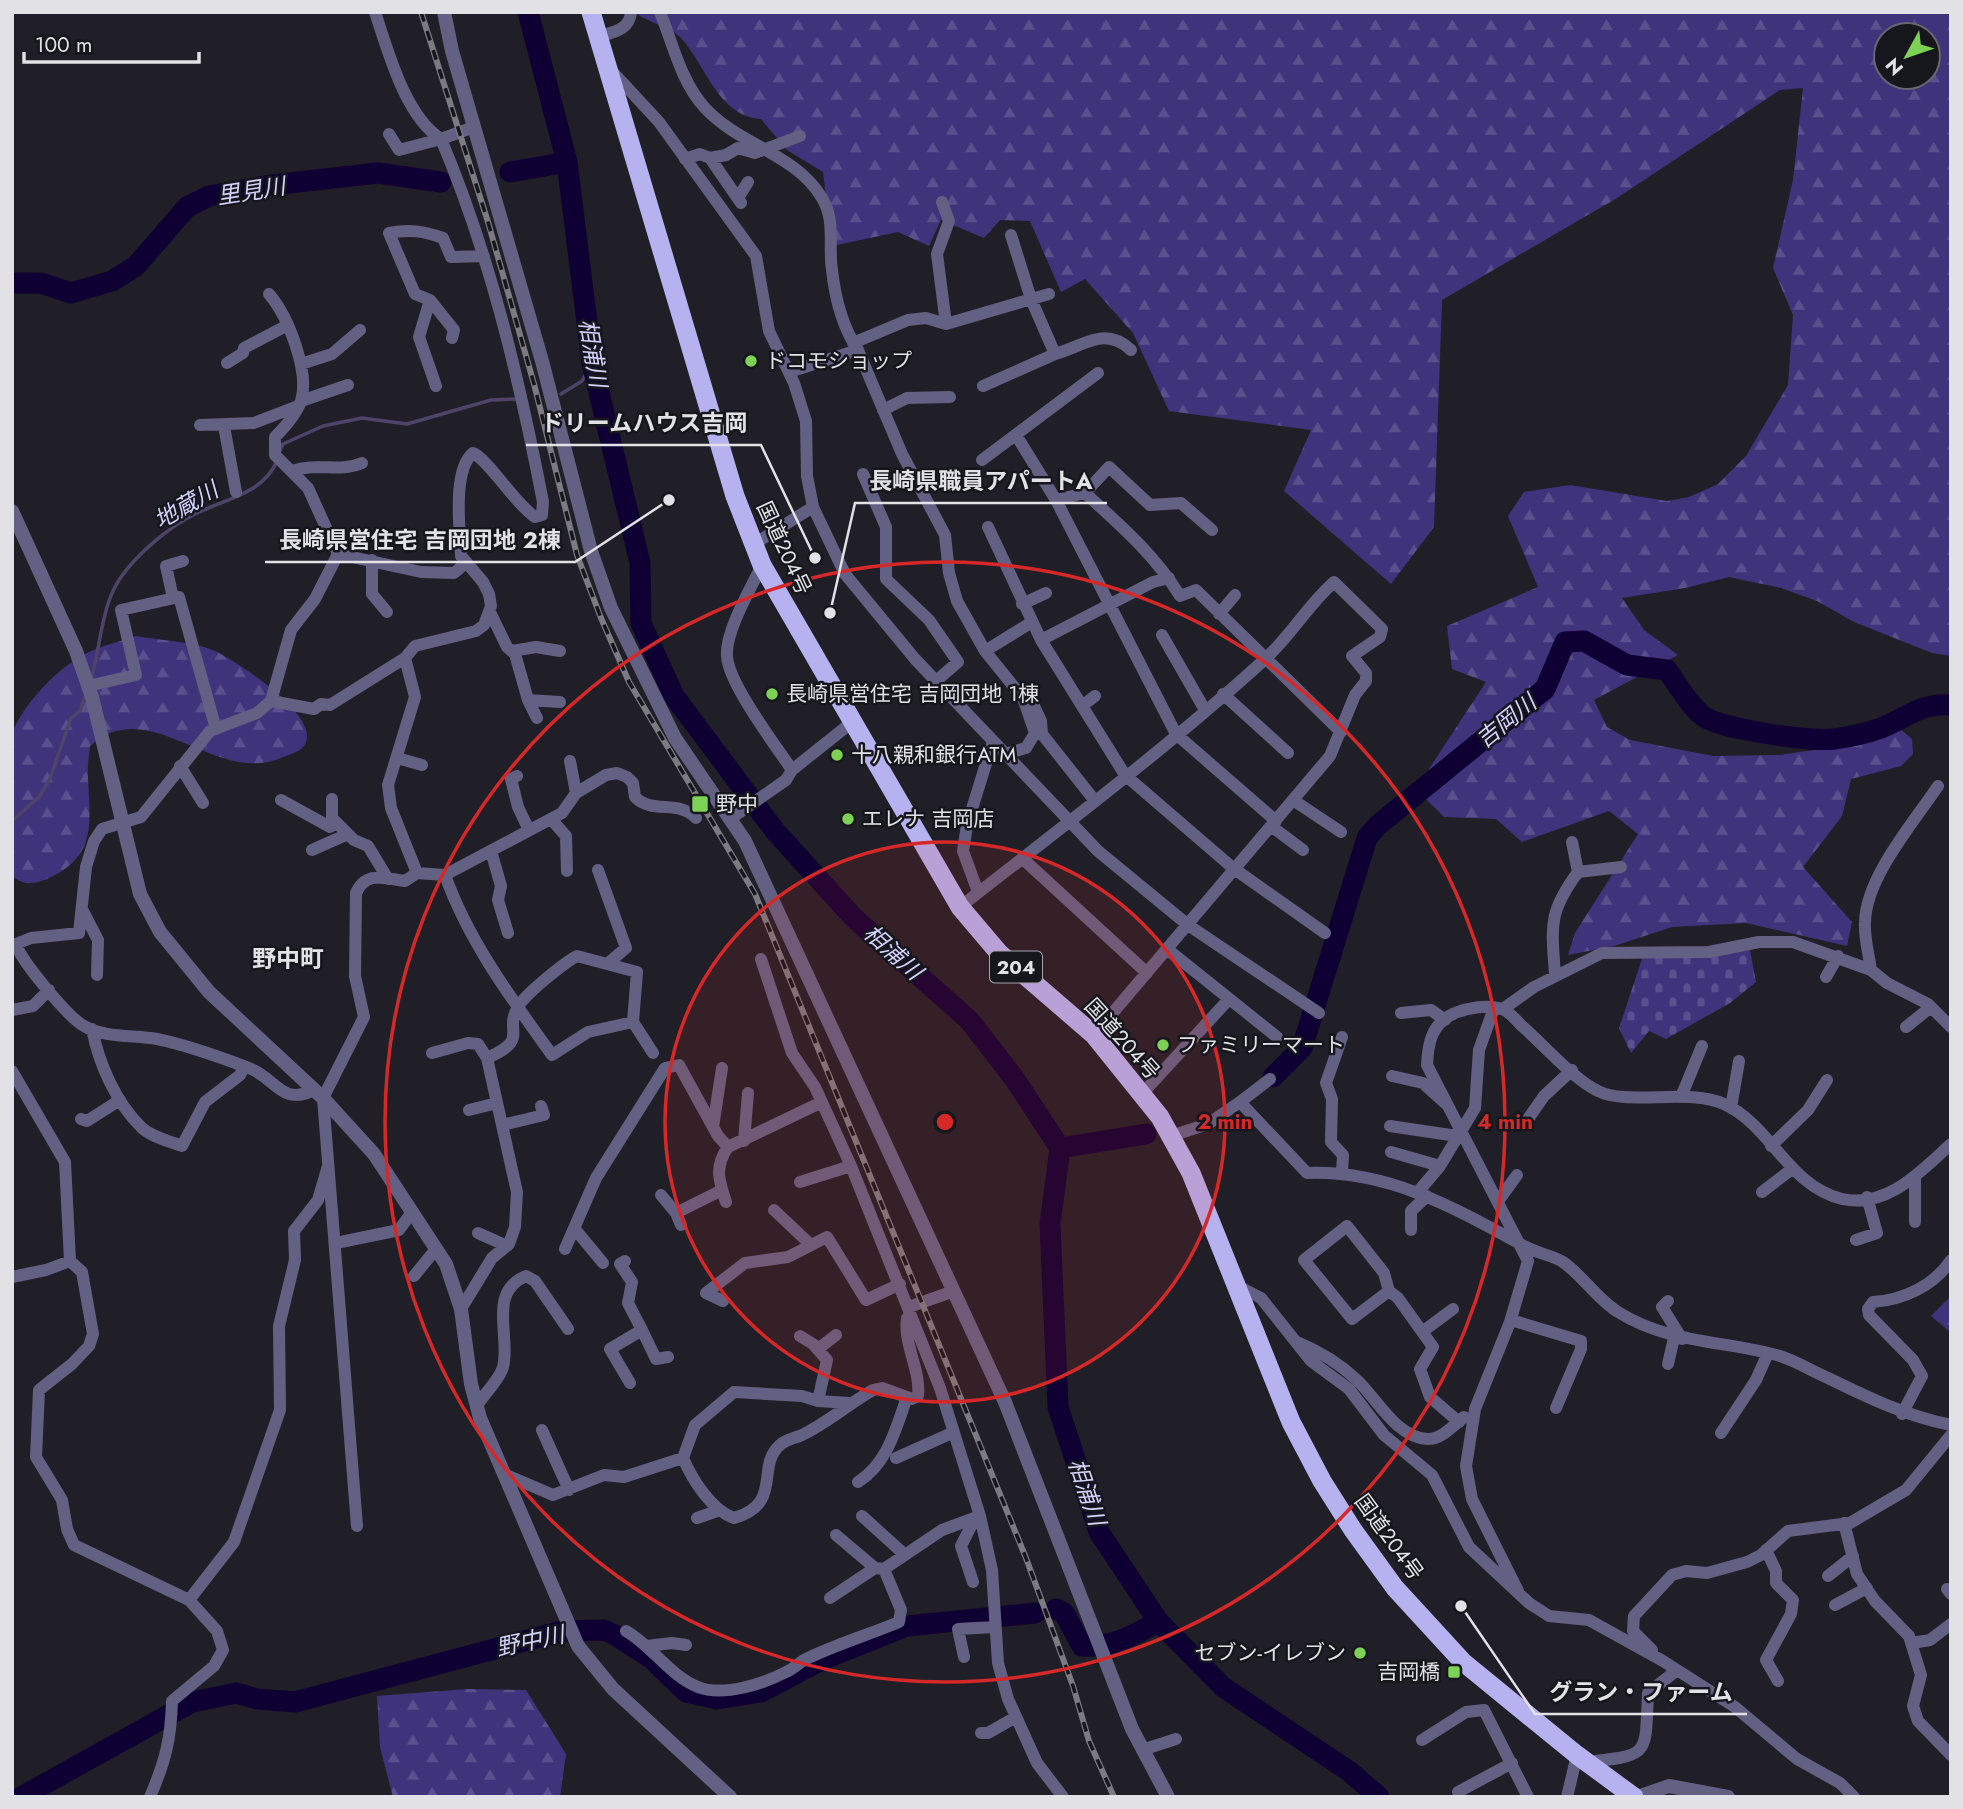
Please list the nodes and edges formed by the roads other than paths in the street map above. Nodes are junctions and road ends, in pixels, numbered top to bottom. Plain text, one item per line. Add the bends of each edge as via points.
1 (375, 12) edge
2 (444, 12) edge
3 (591, 12) edge
4 (631, 12) edge
5 (660, 12) edge
6 (598, 37) junction
7 (607, 67) junction
8 (474, 127) junction
9 (800, 136) dead end
10 (441, 139) junction
11 (389, 141) dead end
12 (762, 150) junction
13 (710, 158) junction
14 (685, 159) junction
15 (748, 182) dead end
16 (942, 202) dead end
17 (1011, 235) dead end
18 (484, 256) junction
19 (269, 294) dead end
20 (1049, 294) dead end
21 (1031, 299) junction
22 (430, 300) junction
23 (946, 324) junction
24 (288, 325) junction
25 (360, 330) dead end
26 (452, 338) dead end
27 (856, 347) junction
28 (1131, 350) dead end
29 (1055, 354) junction
30 (227, 363) dead end
31 (301, 364) junction
32 (789, 372) junction
33 (1098, 373) dead end
34 (430, 381) dead end
35 (348, 385) dead end
36 (983, 386) dead end
37 (950, 397) dead end
38 (299, 404) junction
39 (883, 410) junction
40 (200, 425) dead end
41 (224, 426) junction
42 (1016, 435) junction
43 (982, 460) dead end
44 (362, 463) dead end
45 (292, 471) junction
46 (863, 474) dead end
47 (236, 492) dead end
48 (1085, 493) junction
49 (1056, 500) junction
50 (813, 507) junction
51 (12, 511) edge
52 (988, 527) dead end
53 (1212, 530) dead end
54 (754, 544) junction
55 (338, 554) junction
56 (372, 560) junction
57 (183, 561) dead end
58 (466, 563) junction
59 (762, 565) junction
60 (1168, 578) junction
61 (1046, 593) dead end
62 (1235, 595) dead end
63 (173, 598) junction
64 (1022, 604) junction
65 (1109, 606) junction
66 (387, 612) dead end
67 (490, 612) junction
68 (1219, 614) junction
69 (1032, 622) junction
70 (1162, 635) dead end
71 (1041, 640) junction
72 (512, 651) junction
73 (560, 651) dead end
74 (990, 651) junction
75 (405, 658) junction
76 (1265, 660) junction
77 (936, 681) junction
78 (88, 686) junction
79 (1223, 695) junction
80 (1096, 696) dead end
81 (528, 700) junction
82 (271, 701) junction
83 (559, 702) dead end
84 (1082, 706) junction
85 (1205, 710) junction
86 (537, 718) dead end
87 (851, 723) junction
88 (216, 729) junction
89 (1340, 732) junction
90 (1176, 734) junction
91 (993, 741) junction
92 (1005, 754) junction
93 (1288, 754) dead end
94 (397, 758) junction
95 (570, 761) dead end
96 (422, 765) dead end
97 (180, 766) junction
98 (789, 775) junction
99 (1125, 775) junction
100 (517, 776) dead end
101 (1938, 786) dead end
102 (576, 793) junction
103 (331, 799) dead end
104 (281, 800) dead end
105 (1095, 800) junction
106 (1293, 800) junction
107 (203, 803) dead end
108 (696, 818) dead end
109 (551, 819) junction
110 (730, 819) junction
111 (336, 822) junction
112 (1068, 822) junction
113 (1274, 823) junction
114 (121, 824) junction
115 (529, 830) junction
116 (1341, 832) dead end
117 (348, 834) junction
118 (1572, 842) dead end
119 (1303, 849) dead end
120 (312, 850) dead end
121 (491, 851) junction
122 (1022, 858) junction
123 (1621, 867) dead end
124 (1233, 868) junction
125 (598, 870) dead end
126 (567, 871) dead end
127 (417, 873) junction
128 (1578, 873) junction
129 (445, 876) junction
130 (388, 879) junction
131 (978, 892) junction
132 (960, 907) junction
133 (83, 910) junction
134 (1188, 925) junction
135 (508, 933) dead end
136 (1325, 933) dead end
137 (1167, 949) junction
138 (1838, 957) junction
139 (761, 959) dead end
140 (607, 964) junction
141 (1871, 970) junction
142 (1147, 973) junction
143 (97, 975) dead end
144 (1555, 976) junction
145 (1826, 977) dead end
146 (49, 990) junction
147 (1229, 999) junction
148 (517, 1007) junction
149 (1931, 1007) junction
150 (1499, 1008) junction
151 (12, 1010) edge
152 (1319, 1013) dead end
153 (1401, 1013) dead end
154 (1445, 1020) junction
155 (633, 1022) junction
156 (1906, 1027) dead end
157 (1951, 1027) edge
158 (92, 1030) junction
159 (1094, 1035) junction
160 (1277, 1037) dead end
161 (1342, 1037) dead end
162 (1702, 1045) dead end
163 (432, 1053) dead end
164 (653, 1053) dead end
165 (487, 1058) junction
166 (1739, 1061) dead end
167 (244, 1067) junction
168 (722, 1068) dead end
169 (1572, 1070) junction
170 (12, 1071) edge
171 (1392, 1076) dead end
172 (1270, 1079) dead end
173 (1827, 1080) dead end
174 (748, 1093) dead end
175 (319, 1094) junction
176 (1142, 1094) junction
177 (1681, 1097) junction
178 (120, 1100) junction
179 (497, 1102) junction
180 (822, 1102) junction
181 (1240, 1102) junction
182 (1448, 1105) junction
183 (541, 1106) dead end
184 (1731, 1108) junction
185 (469, 1110) dead end
186 (81, 1119) dead end
187 (1528, 1119) dead end
188 (502, 1125) junction
189 (1390, 1126) dead end
190 (713, 1127) junction
191 (1459, 1133) junction
192 (1171, 1136) junction
193 (744, 1141) junction
194 (1951, 1144) edge
195 (1770, 1146) junction
196 (728, 1147) junction
197 (1397, 1157) dead end
198 (330, 1159) junction
199 (851, 1166) junction
200 (1440, 1166) junction
201 (1793, 1169) junction
202 (1342, 1172) junction
203 (1517, 1175) dead end
204 (1915, 1176) junction
205 (800, 1182) dead end
206 (1762, 1192) dead end
207 (1422, 1194) junction
208 (661, 1195) dead end
209 (1867, 1197) junction
210 (1499, 1200) junction
211 (774, 1210) dead end
212 (412, 1212) junction
213 (1915, 1222) dead end
214 (574, 1228) junction
215 (1411, 1230) dead end
216 (478, 1233) dead end
217 (1856, 1240) dead end
218 (336, 1243) junction
219 (1521, 1244) junction
220 (811, 1245) junction
221 (506, 1246) junction
222 (436, 1248) junction
223 (565, 1249) dead end
224 (1951, 1260) edge
225 (70, 1261) junction
226 (625, 1261) dead end
227 (603, 1263) dead end
228 (414, 1276) dead end
229 (12, 1277) edge
230 (643, 1284) dead end
231 (900, 1284) junction
232 (1234, 1284) junction
233 (631, 1289) junction
234 (954, 1291) junction
235 (1389, 1291) junction
236 (723, 1301) dead end
237 (1668, 1301) dead end
238 (909, 1307) junction
239 (461, 1309) junction
240 (1453, 1309) dead end
241 (1511, 1320) junction
242 (568, 1329) dead end
243 (642, 1330) junction
244 (1422, 1332) junction
245 (836, 1335) dead end
246 (800, 1336) dead end
247 (1678, 1338) junction
248 (1297, 1342) junction
249 (818, 1349) junction
250 (1768, 1353) junction
251 (668, 1357) dead end
252 (1668, 1364) dead end
253 (630, 1382) dead end
254 (907, 1397) junction
255 (818, 1401) junction
256 (849, 1403) junction
257 (478, 1404) junction
258 (1556, 1408) dead end
259 (1475, 1409) junction
260 (1902, 1414) junction
261 (1459, 1422) junction
262 (1951, 1425) edge
263 (542, 1430) dead end
264 (952, 1433) junction
265 (1721, 1433) dead end
266 (1951, 1435) edge
267 (682, 1458) junction
268 (896, 1458) dead end
269 (504, 1474) junction
270 (858, 1482) dead end
271 (569, 1490) junction
272 (720, 1510) junction
273 (862, 1517) dead end
274 (978, 1517) junction
275 (697, 1518) dead end
276 (1844, 1523) junction
277 (357, 1526) dead end
278 (838, 1543) dead end
279 (1766, 1550) junction
280 (904, 1554) junction
281 (1853, 1556) junction
282 (880, 1569) junction
283 (1828, 1576) dead end
284 (973, 1583) dead end
285 (1867, 1588) junction
286 (1518, 1591) junction
287 (830, 1598) dead end
288 (189, 1600) junction
289 (1835, 1605) dead end
290 (1951, 1624) edge
291 (995, 1627) junction
292 (626, 1631) dead end
293 (1912, 1643) junction
294 (686, 1645) dead end
295 (648, 1646) junction
296 (964, 1657) dead end
297 (1663, 1661) junction
298 (1677, 1670) junction
299 (1778, 1681) dead end
300 (1016, 1717) junction
301 (981, 1733) dead end
302 (1176, 1739) dead end
303 (1422, 1740) dead end
304 (1142, 1750) junction
305 (1951, 1755) edge
306 (1582, 1759) junction
307 (1512, 1763) junction
308 (1458, 1792) dead end
309 (1723, 1796) edge
310 (150, 1797) edge
311 (730, 1797) edge
312 (1063, 1797) edge
313 (1168, 1797) edge
314 (1528, 1797) edge
315 (1567, 1797) edge
316 (1635, 1797) edge
317 (1854, 1797) edge

1 - 10 street via 397,76 427,130
2 - 8 street
3 - 6 highway, 国道204号 / 204
4 - 6 street via 624,28
5 - 12 street via 687,84 705,108
6 - 7 highway, 国道204号 / 204
7 - 14 street via 631,88
7 - 54 highway, 国道204号 / 204 via 735,496
8 - 10 street
8 - 110 street via 591,551 611,608 675,738
9 - 12 street
10 - 11 street via 398,150
10 - 18 street
12 - 13 street via 755,153 738,148
12 - 27 street via 794,166 823,199 831,217 832,271 847,334
13 - 14 street via 700,153
13 - 15 street via 739,201
14 - 32 street via 756,256 769,331
16 - 23 street via 949,221 937,254
17 - 21 street
18 - 22 street via 452,257 443,238 431,234 408,229 386,232 415,294
18 - 58 street via 526,416 543,502 542,515 535,517 506,491 482,457 473,453 461,478 460,545
19 - 24 street via 283,310
20 - 21 street
21 - 23 street
21 - 29 street
22 - 26 street via 454,330
22 - 34 street via 419,337
23 - 27 street via 926,317 908,320
24 - 30 street via 244,348
24 - 31 street
25 - 31 street via 332,354
27 - 32 street
27 - 39 street
28 - 29 street via 1107,335
29 - 36 street
31 - 38 street
32 - 50 street via 806,421 807,477
33 - 42 street
35 - 38 street
37 - 39 street via 907,398
38 - 41 street via 254,423
38 - 45 street via 273,446 275,455
39 - 74 street via 945,535 957,601
40 - 41 street
41 - 47 street
42 - 43 street
42 - 49 street
44 - 45 street via 349,469 311,464
45 - 55 street via 308,488
46 - 77 street via 886,527 886,579 929,620 958,662
48 - 49 street
48 - 53 street via 1109,467 1150,505 1181,503
48 - 60 street via 1140,544
49 - 65 street
50 - 54 street
50 - 77 street via 845,573
51 - 78 street
52 - 64 street
54 - 59 highway, 国道204号 / 204
55 - 56 street
55 - 82 street via 315,599 291,630
56 - 58 street via 421,572 454,573
56 - 66 street via 372,594
57 - 63 street via 166,566
58 - 67 street via 489,594
59 - 87 highway, 国道204号 / 204
59 - 98 street via 729,639 726,658
60 - 65 street
60 - 68 street via 1180,596 1196,590
61 - 64 street
62 - 68 street
63 - 78 street via 121,610 136,675
63 - 88 street via 179,597 192,623
64 - 69 street
65 - 71 street
65 - 90 street
67 - 72 street
67 - 75 street via 476,631 415,646
68 - 76 street
69 - 71 street
69 - 74 street
70 - 85 street
71 - 84 street
72 - 73 street via 536,647
72 - 81 street
74 - 92 street via 1003,680 1023,698 1035,733 1026,748
74 - 105 street via 1020,681 1037,709 1042,734
75 - 82 street via 330,705 314,709
75 - 94 street via 415,696
76 - 79 street
76 - 89 street
76 - 89 street via 1315,598 1334,582 1382,629 1380,637 1352,656 1366,673 1366,681
77 - 91 street
78 - 114 street
79 - 85 street
79 - 93 street
80 - 84 street
81 - 83 street
81 - 86 street
82 - 88 street via 257,713
84 - 99 street
85 - 90 street
87 - 98 street
87 - 132 highway, 国道204号 / 204
88 - 97 street
89 - 106 street via 1330,755
90 - 99 street
90 - 113 street
91 - 92 street
91 - 131 street via 963,851
92 - 112 street
94 - 96 street
94 - 127 street via 388,785 391,808
95 - 102 street
97 - 107 street
97 - 114 street via 141,817
98 - 110 street
99 - 105 street
99 - 124 street
100 - 115 street via 510,779
101 - 141 street via 1892,851 1876,883 1865,921
102 - 108 street via 617,773 633,783 635,797 642,804 672,805
102 - 109 street via 562,813
103 - 111 street
104 - 111 street via 318,823 330,827
105 - 112 street
106 - 113 street
106 - 116 street
109 - 115 street
109 - 126 street via 566,836
110 - 234 street via 745,841
111 - 117 street
112 - 122 street
112 - 134 street
113 - 119 street
113 - 124 street
114 - 133 street via 102,829 94,841 86,867
114 - 175 street via 140,894 171,948 209,992
115 - 121 street
117 - 120 street
117 - 130 street via 368,846
118 - 128 street
121 - 129 street
121 - 135 street
122 - 131 street
122 - 142 street
123 - 128 street
124 - 134 street
124 - 136 street
125 - 140 street via 626,948
127 - 129 street
127 - 130 street via 405,881
128 - 144 street via 1560,897 1552,921
129 - 148 street via 480,952
130 - 175 street via 361,881 356,894 355,976 364,1017
131 - 132 street
132 - 159 highway, 国道204号 / 204 via 999,953
133 - 143 street via 98,940
133 - 146 street via 79,933 16,944
134 - 137 street
134 - 152 street
137 - 142 street
137 - 147 street
138 - 141 street
138 - 144 street via 1793,942 1759,942 1709,952 1602,953
138 - 145 street
139 - 180 street via 792,1053
140 - 148 street via 577,956
140 - 155 street via 637,972
141 - 149 street
142 - 159 street
144 - 150 street
146 - 151 street via 33,1006
146 - 158 street
147 - 160 street
147 - 176 street
148 - 155 street via 552,1055 588,1032
148 - 165 street via 513,1041
149 - 156 street
149 - 157 street
150 - 154 street via 1472,1008
150 - 169 street
150 - 191 street via 1479,1049 1475,1108
153 - 154 street via 1431,1010
154 - 182 street via 1434,1029 1427,1065
155 - 164 street
158 - 167 street via 159,1039
158 - 178 street
159 - 176 highway, 国道204号 / 204
161 - 202 street via 1326,1083 1332,1099 1331,1142 1342,1155
162 - 177 street
163 - 165 street via 468,1043 478,1044
165 - 179 street
166 - 184 street
167 - 175 street via 289,1095
167 - 178 street via 205,1102 182,1146 142,1128
168 - 190 street
169 - 177 street via 1599,1092
169 - 187 street
170 - 225 street via 65,1162
171 - 182 street via 1423,1083
172 - 181 street
173 - 195 street via 1808,1110
174 - 193 street
175 - 198 street
175 - 212 street via 374,1154
176 - 192 highway, 国道204号 / 204
177 - 184 street via 1703,1098
178 - 186 street via 88,1122
179 - 185 street
179 - 188 street
180 - 193 street
180 - 199 street
181 - 192 street via 1209,1125
181 - 202 street via 1307,1173
182 - 191 street
183 - 188 street via 544,1115
184 - 195 street
188 - 221 street via 517,1192 515,1227
189 - 191 street
190 - 196 street
190 - 214 street via 679,1065 665,1068 597,1178
191 - 200 street
191 - 210 street
192 - 232 highway, 国道204号 / 204 via 1191,1173
193 - 196 street
194 - 204 street
195 - 201 street
196 - 208 street via 720,1159 718,1176 724,1196 678,1219
197 - 200 street
198 - 218 street
198 - 288 street via 318,1200 294,1231 295,1260 279,1326 279,1410 234,1542
199 - 205 street
199 - 231 street
200 - 207 street
201 - 206 street
201 - 209 street via 1820,1190 1844,1199
202 - 207 street
203 - 210 street
204 - 209 street via 1902,1188
204 - 213 street
207 - 215 street via 1410,1211
207 - 219 street
209 - 217 street via 1877,1233
210 - 219 street
211 - 220 street
212 - 218 street via 399,1230
212 - 222 street
214 - 223 street
214 - 227 street
216 - 221 street
218 - 277 street
219 - 241 street via 1528,1261
219 - 247 street via 1563,1262 1618,1312
220 - 231 street via 827,1237 866,1300
220 - 236 street via 788,1257 745,1263 706,1293
221 - 239 street via 492,1258
222 - 228 street
222 - 239 street
224 - 260 street via 1924,1287 1873,1302 1868,1309 1922,1376
225 - 229 street
225 - 288 street via 82,1272 93,1334 89,1346 72,1364 39,1390 36,1457 62,1500 74,1545
226 - 233 street via 620,1264 632,1282
230 - 233 street
231 - 238 street
232 - 248 street via 1261,1298
232 - 306 highway, 国道204号 / 204 via 1291,1422 1322,1480 1395,1588 1463,1662
233 - 243 street via 628,1303
234 - 238 street
234 - 304 street via 1005,1402
235 - 235 street via 1384,1273 1347,1226 1304,1260 1352,1319
235 - 244 street
237 - 247 street via 1662,1307
238 - 254 street via 906,1324 919,1388 918,1396
238 - 264 street
239 - 257 street
240 - 244 street
241 - 258 street via 1581,1341
241 - 259 street
242 - 257 street via 536,1281 520,1278 504,1301 503,1368
243 - 251 street via 656,1359
243 - 253 street via 610,1349
244 - 261 street via 1433,1347 1420,1369 1426,1390
245 - 249 street
246 - 249 street
247 - 250 street
247 - 252 street
248 - 261 street via 1357,1380 1402,1429 1415,1436 1428,1439
248 - 286 street via 1311,1361 1349,1389 1384,1435 1432,1475 1469,1547
249 - 255 street via 827,1360
250 - 260 street
250 - 265 street
254 - 256 street via 882,1388
254 - 270 street via 882,1460
255 - 256 street
255 - 267 street via 734,1392 695,1425
256 - 272 street via 781,1444 762,1500 754,1510 734,1518
257 - 269 street
259 - 261 street
259 - 286 street via 1466,1466 1472,1499
260 - 262 street
263 - 271 street via 547,1454
264 - 268 street
264 - 274 street
266 - 276 street via 1906,1490
267 - 271 street via 624,1477 604,1475
267 - 272 street via 692,1479
269 - 271 street via 553,1495
269 - 311 street via 578,1646 613,1689
272 - 275 street
273 - 280 street
274 - 280 street via 942,1530
274 - 284 street via 961,1546
274 - 291 street via 992,1570
276 - 279 street via 1788,1531
276 - 281 street
278 - 282 street
279 - 297 street via 1747,1562 1707,1573 1672,1575 1652,1596 1634,1616 1633,1630
279 - 299 street via 1776,1583 1793,1600 1791,1614 1766,1660
280 - 282 street
281 - 283 street
281 - 285 street via 1857,1574
282 - 287 street
282 - 295 street via 901,1610 900,1622 748,1686 698,1687
285 - 289 street
285 - 293 street
286 - 297 street via 1549,1616 1589,1620
288 - 310 street via 217,1631 223,1650 214,1666 172,1701 172,1737
290 - 293 street via 1930,1640
291 - 296 street via 958,1629
291 - 300 street via 998,1663
292 - 295 street
293 - 305 street via 1921,1675 1913,1706 1918,1721
294 - 295 street
297 - 298 street
298 - 306 street via 1648,1693 1646,1744 1641,1752 1630,1757
298 - 317 street via 1735,1707 1797,1759 1840,1783
300 - 301 street
300 - 312 street via 1037,1763
302 - 304 street
303 - 307 street via 1466,1712 1484,1710
304 - 313 street
306 - 315 street
306 - 316 highway, 国道204号 / 204
307 - 308 street
307 - 314 street
309 - 316 street via 1669,1786

